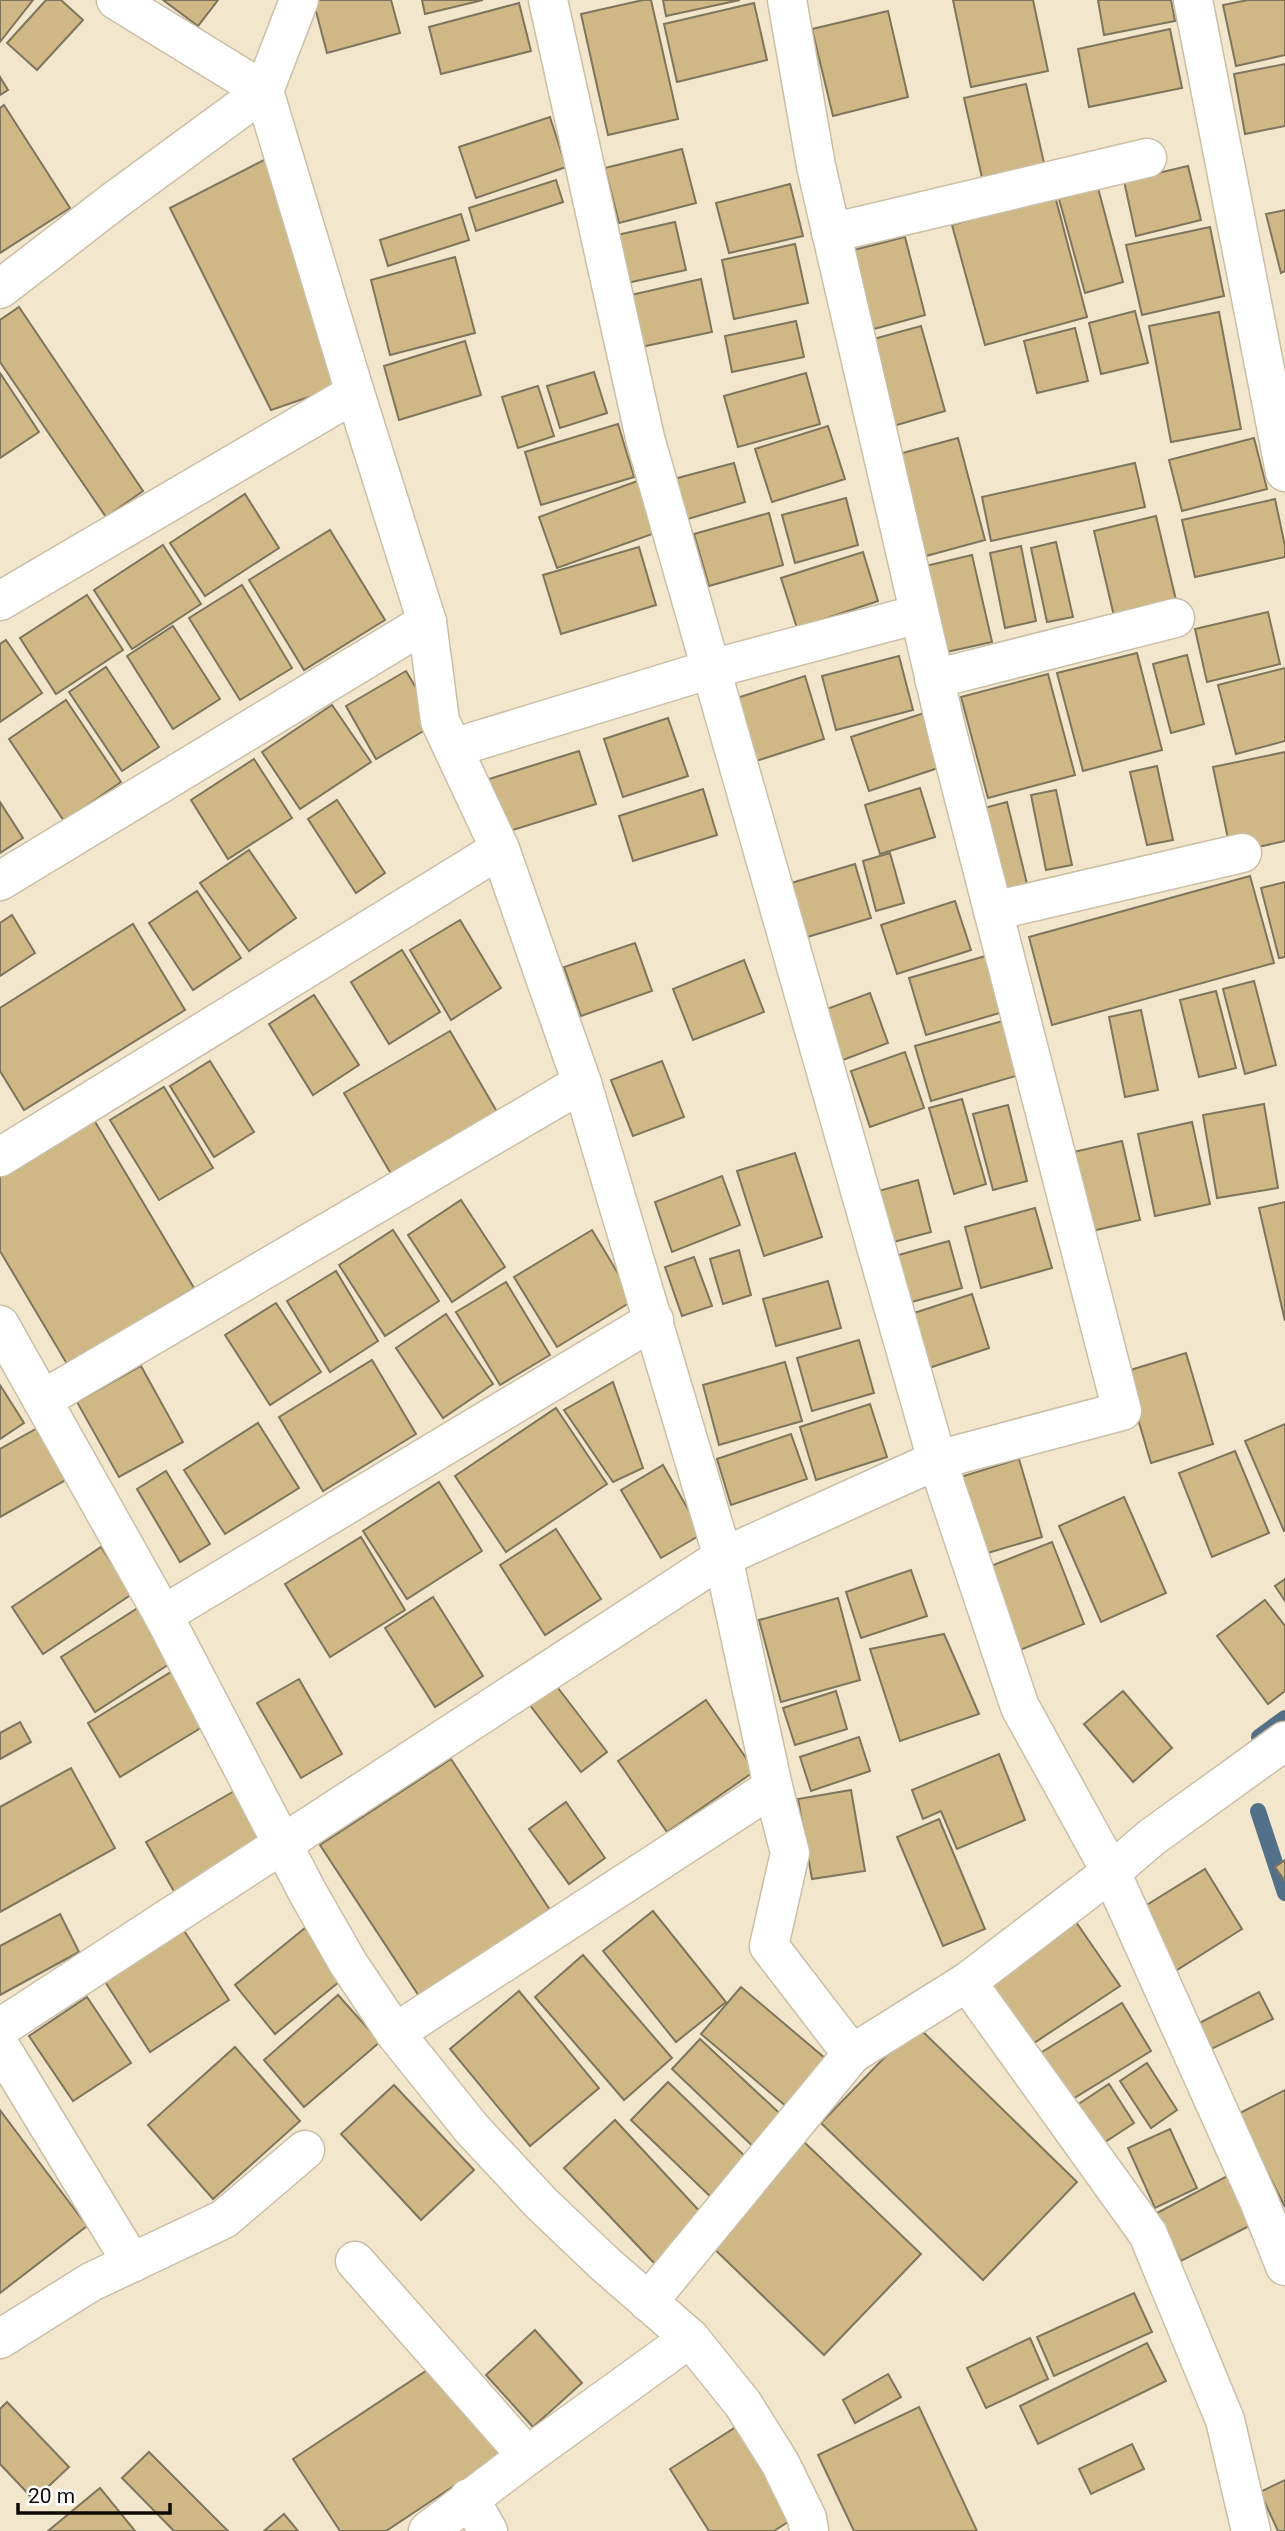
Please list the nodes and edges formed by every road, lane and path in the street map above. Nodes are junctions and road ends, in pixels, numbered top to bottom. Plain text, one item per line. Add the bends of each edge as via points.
1 (116, 0) edge
2 (299, 0) edge
3 (548, 0) edge
4 (787, 0) edge
5 (1193, 0) edge
6 (264, 92) junction
7 (1147, 158) dead end
8 (831, 233) junction
9 (1, 285) edge
10 (355, 393) junction
11 (1285, 472) edge
12 (0, 601) edge
13 (919, 614) junction
14 (1175, 618) dead end
15 (427, 622) junction
16 (710, 669) junction
17 (934, 678) junction
18 (453, 748) junction
19 (500, 849) junction
20 (1242, 853) dead end
21 (0, 881) edge
22 (993, 911) junction
23 (582, 1083) junction
24 (0, 1157) edge
25 (654, 1320) junction
26 (0, 1325) edge
27 (42, 1400) junction
28 (937, 1460) junction
29 (723, 1558) junction
30 (163, 1615) junction
31 (1285, 1741) edge
32 (773, 1787) junction
33 (282, 1846) junction
34 (1111, 1872) junction
35 (967, 1982) junction
36 (0, 2028) edge
37 (395, 2033) junction
38 (0, 2046) edge
39 (852, 2054) junction
40 (305, 2150) dead end
41 (355, 2261) dead end
42 (132, 2263) junction
43 (1285, 2266) edge
44 (648, 2302) junction
45 (691, 2338) junction
46 (0, 2339) edge
47 (527, 2456) junction
48 (469, 2498) junction
49 (428, 2531) edge
50 (488, 2531) edge
51 (810, 2531) edge
52 (1251, 2531) edge

1 - 6 street
2 - 6 street
3 - 16 street via 645,438
4 - 8 street
5 - 11 street
6 - 9 street
6 - 10 street
7 - 8 street
8 - 13 street
10 - 12 street
10 - 15 street
13 - 16 street
13 - 17 street
14 - 17 street
15 - 18 street via 440,721
15 - 21 street
16 - 18 street
16 - 28 street
17 - 22 street
18 - 19 street
19 - 23 street
19 - 24 street
20 - 22 street
22 - 28 street via 1122,1411
23 - 25 street
23 - 27 street
25 - 29 street
25 - 30 street
26 - 27 street
27 - 30 street
28 - 29 street
28 - 34 street via 1020,1707
29 - 32 street
29 - 33 street
30 - 33 street
31 - 34 street
32 - 37 street
32 - 39 street via 790,1853 769,1946
33 - 36 street
33 - 37 street via 348,1963
34 - 35 street
34 - 43 street
35 - 39 street
35 - 52 street via 1148,2234 1225,2420
37 - 44 street via 472,2129 541,2203
38 - 42 street
39 - 44 street
40 - 42 street via 224,2219
41 - 47 street
42 - 46 street
44 - 45 street
45 - 47 street
45 - 51 street via 743,2404 780,2463
47 - 48 street
48 - 49 street
48 - 50 street

